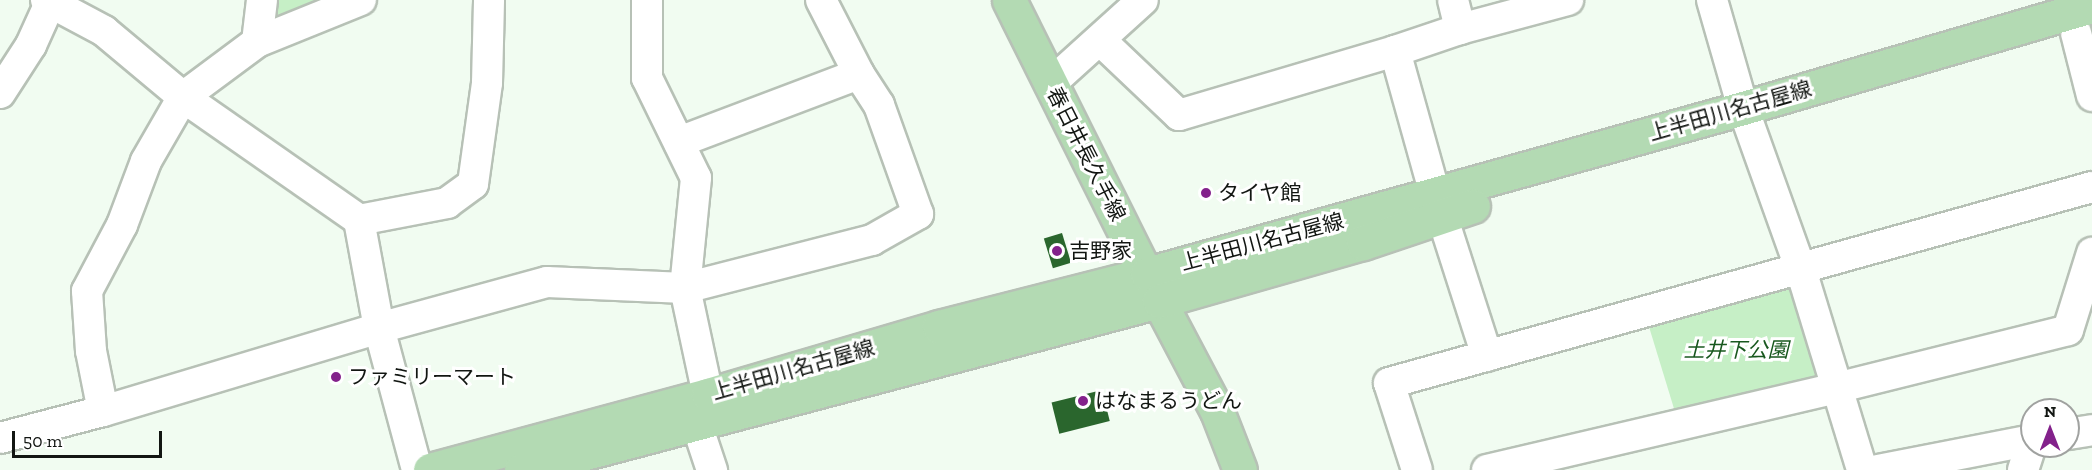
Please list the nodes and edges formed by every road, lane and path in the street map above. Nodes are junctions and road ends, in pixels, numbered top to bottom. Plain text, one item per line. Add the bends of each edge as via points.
1 (262, 0) edge
2 (360, 0) edge
3 (489, 0) edge
4 (647, 0) edge
5 (821, 0) edge
6 (1009, 0) edge
7 (1143, 0) edge
8 (1453, 0) edge
9 (1568, 0) edge
10 (1712, 0) edge
11 (48, 1) edge
12 (2087, 22) edge
13 (1460, 29) junction
14 (1100, 40) junction
15 (257, 42) junction
16 (1395, 51) junction
17 (859, 74) junction
18 (1050, 84) junction
19 (0, 93) edge
20 (2092, 96) edge
21 (183, 98) junction
22 (1746, 117) junction
23 (679, 142) junction
24 (2092, 187) edge
25 (1439, 205) junction
26 (359, 220) junction
27 (2092, 253) edge
28 (1801, 270) junction
29 (685, 288) junction
30 (1153, 288) junction
31 (379, 328) junction
32 (1486, 356) junction
33 (1836, 388) junction
34 (702, 409) junction
35 (103, 411) junction
36 (0, 438) edge
37 (2020, 443) edge
38 (417, 470) edge
39 (430, 470) edge
40 (521, 470) edge
41 (712, 470) edge
42 (1240, 470) edge
43 (1417, 470) edge
44 (1487, 470) edge
45 (1862, 470) edge
46 (1878, 470) edge

1 - 15 street
2 - 15 street
3 - 26 street via 487,83 473,184 447,203
4 - 23 street via 647,78
5 - 17 street
6 - 18 main road, 春日井長久手線
7 - 14 street
8 - 13 street
9 - 13 street
10 - 22 street
11 - 19 street via 31,45
11 - 21 street via 104,31
12 - 20 street
12 - 22 main road, 上半田川名古屋線
13 - 16 street
14 - 16 street via 1179,115
14 - 18 street
15 - 21 street
16 - 25 street
17 - 23 street
17 - 29 street via 879,105 918,214 872,240
18 - 30 main road, 春日井長久手線
21 - 26 street
21 - 35 street via 146,161 122,225 87,291 91,351
22 - 25 main road, 上半田川名古屋線
22 - 28 street
23 - 29 street via 696,178
24 - 28 street
25 - 30 main road, 上半田川名古屋線
25 - 32 street
26 - 31 street
27 - 33 street via 2068,330
28 - 32 street
28 - 33 street
29 - 31 street via 547,282
29 - 34 street
30 - 34 main road, 上半田川名古屋線 via 939,327
30 - 42 main road, 春日井長久手線 via 1217,411
31 - 35 street
31 - 38 street
32 - 43 street via 1389,383
33 - 44 street
33 - 45 street
34 - 39 main road, 上半田川名古屋線
34 - 40 main road, 上半田川名古屋線
34 - 41 street
35 - 36 street
37 - 46 street

